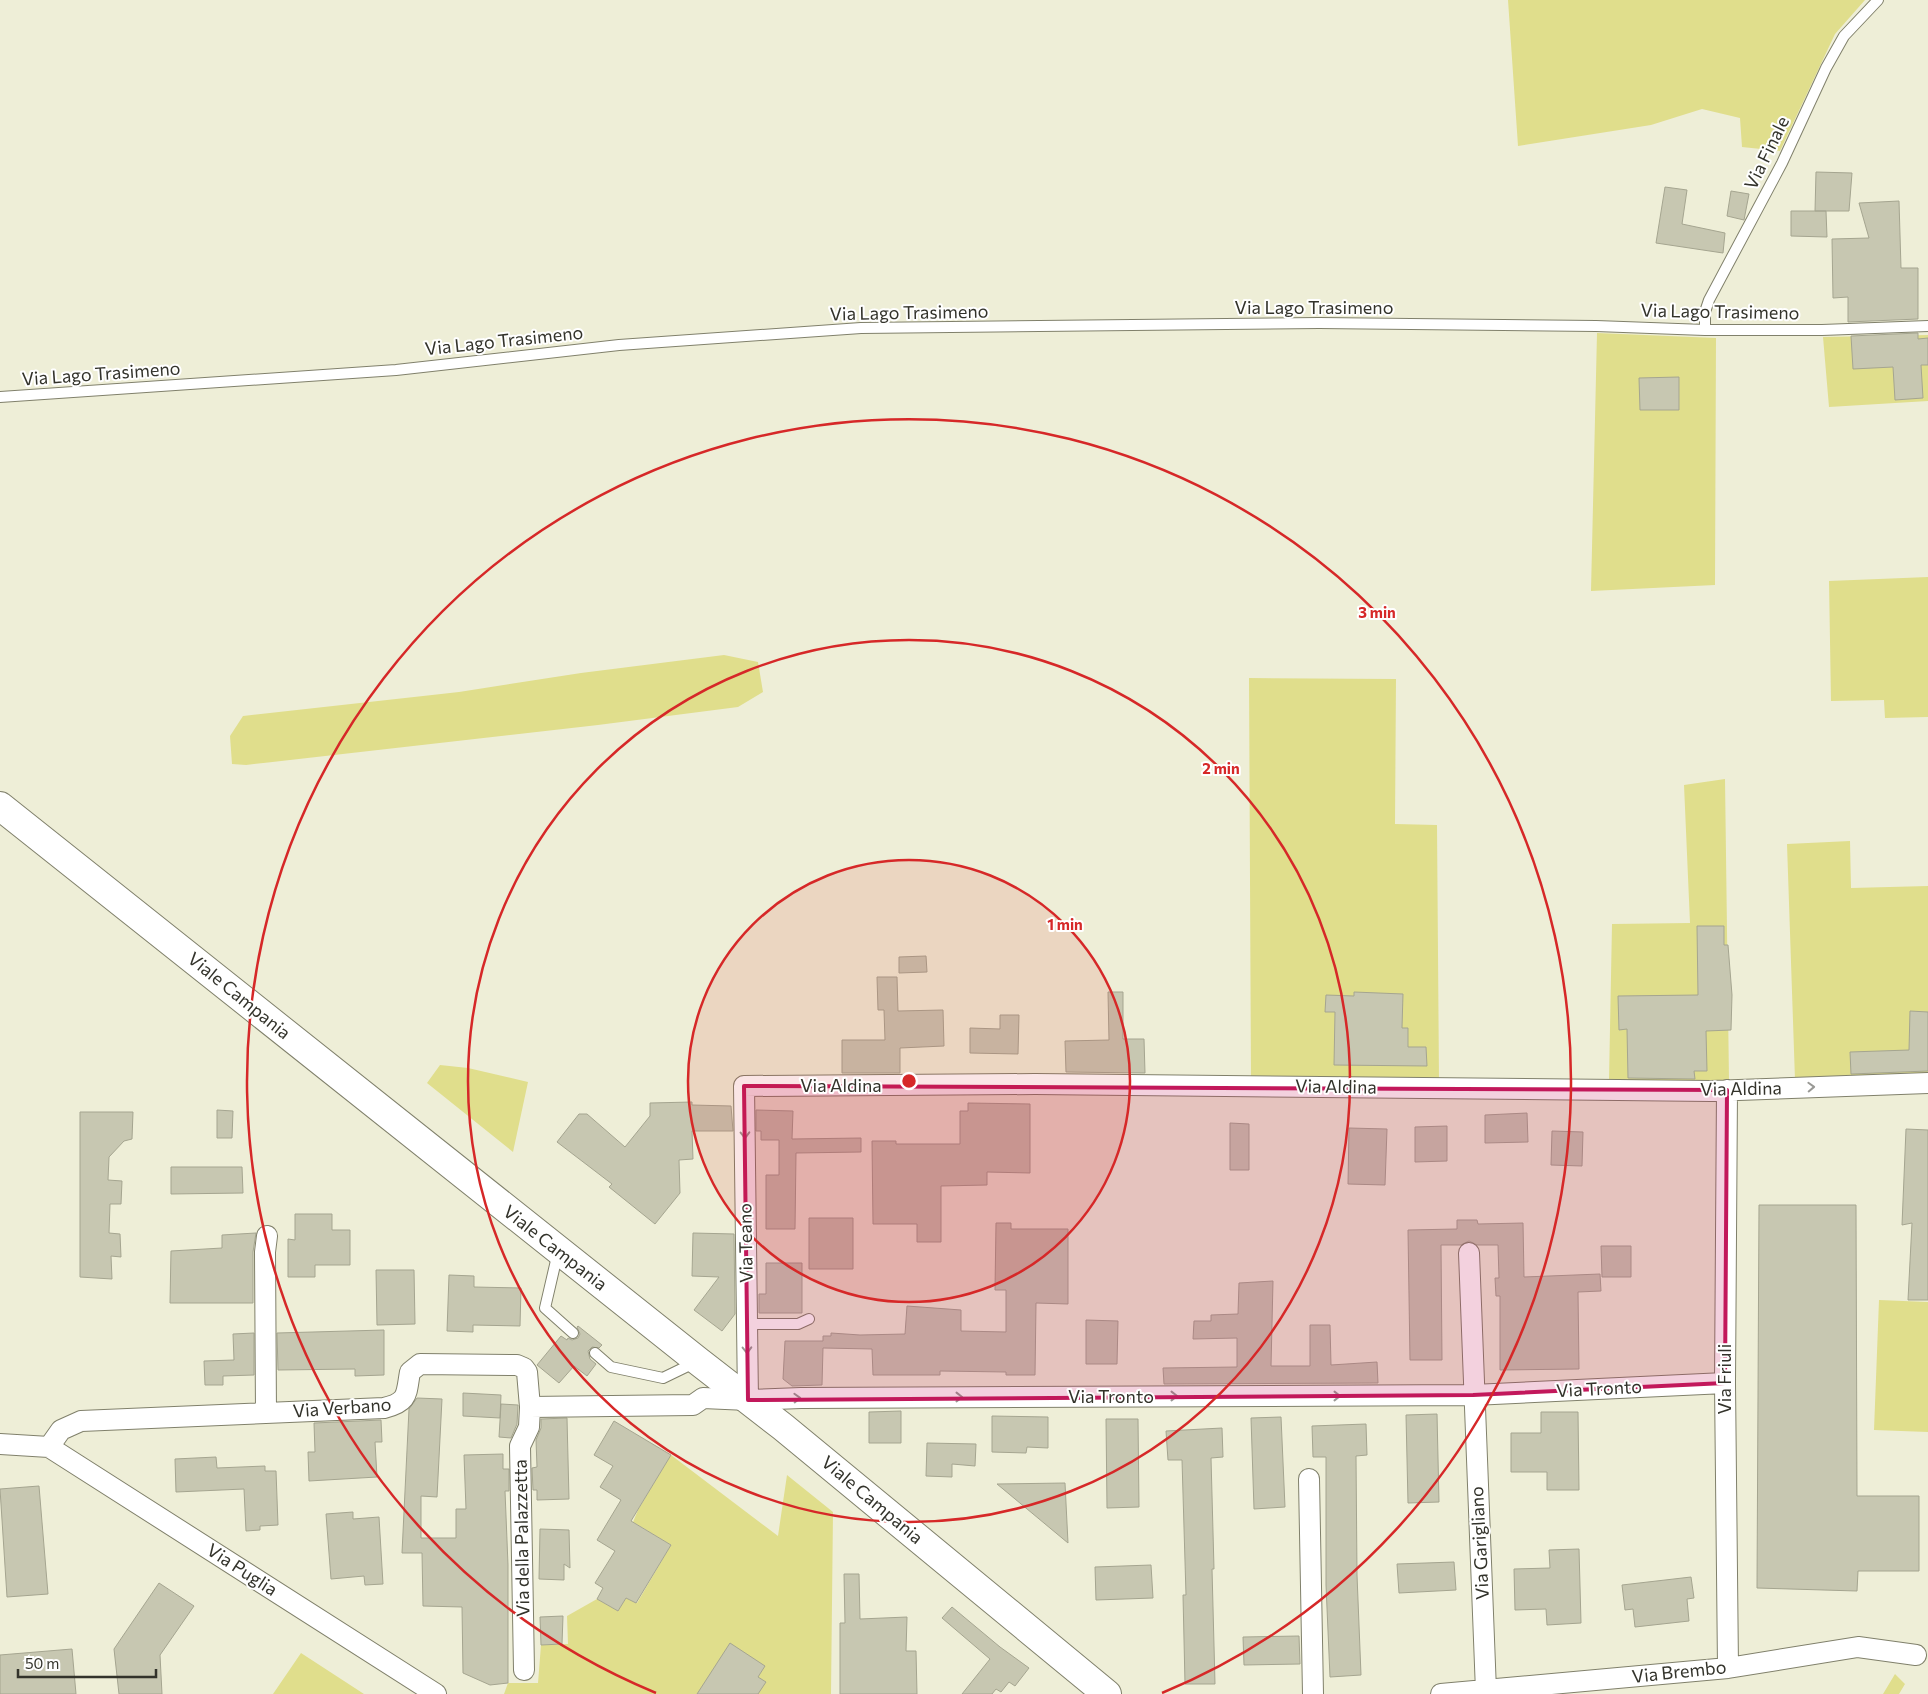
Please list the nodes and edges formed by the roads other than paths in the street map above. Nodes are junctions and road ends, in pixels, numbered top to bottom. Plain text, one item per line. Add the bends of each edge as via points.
1 (1878, 0) edge
2 (1928, 326) edge
3 (1705, 330) junction
4 (0, 398) edge
5 (0, 806) edge
6 (1928, 1083) edge
7 (744, 1086) joint
8 (1727, 1090) junction
9 (267, 1236) dead end
10 (559, 1251) junction
11 (1468, 1253) dead end
12 (809, 1319) dead end
13 (747, 1324) junction
14 (573, 1333) dead end
15 (595, 1353) dead end
16 (698, 1361) junction
17 (1725, 1383) junction
18 (1473, 1395) junction
19 (748, 1400) junction
20 (530, 1407) junction
21 (266, 1413) junction
22 (0, 1444) edge
23 (49, 1447) junction
24 (1309, 1479) dead end
25 (1916, 1655) dead end
26 (1728, 1668) junction
27 (524, 1670) dead end
28 (1486, 1691) junction
29 (436, 1694) edge
30 (1107, 1694) edge
31 (1313, 1694) edge
32 (1441, 1694) edge

1 - 3 lane, Via Finale via 1844,36 1826,68 1778,171 1708,300
2 - 3 lane, Via Lago Trasimeno
3 - 4 lane, Via Lago Trasimeno via 1329,324 861,328 619,345 396,370
5 - 10 street, Viale Campania
8 -> 6 street, Via Aldina
7 - 8 street, Via Aldina via 1035,1084
7 -> 13 street, Via Teano
8 - 17 street, Via Friuli
9 - 21 street
10 - 14 lane via 545,1308
10 - 16 street, Viale Campania
11 - 18 street
12 - 13 lane via 798,1324
13 -> 19 street, Via Teano
15 - 16 lane via 612,1367 663,1378
16 - 19 street, Viale Campania
17 - 18 street, Via Tronto
17 - 26 street, Via Friuli
19 -> 18 street, Via Tronto
18 - 28 street, Via Garigliano
19 - 20 street via 703,1398 693,1405
19 - 30 street, Viale Campania
20 - 21 street, Via Verbano via 527,1372 517,1365 420,1364 410,1372 407,1392 399,1405
20 - 27 street, Via della Palazzetta via 529,1427 520,1446
21 - 23 street, Via Verbano via 80,1421 61,1430
22 - 23 street, Via Puglia
23 - 29 street, Via Puglia
24 - 31 street
25 - 26 street, Via Brembo via 1858,1646
26 - 28 street, Via Brembo
28 - 32 street, Via Brembo

